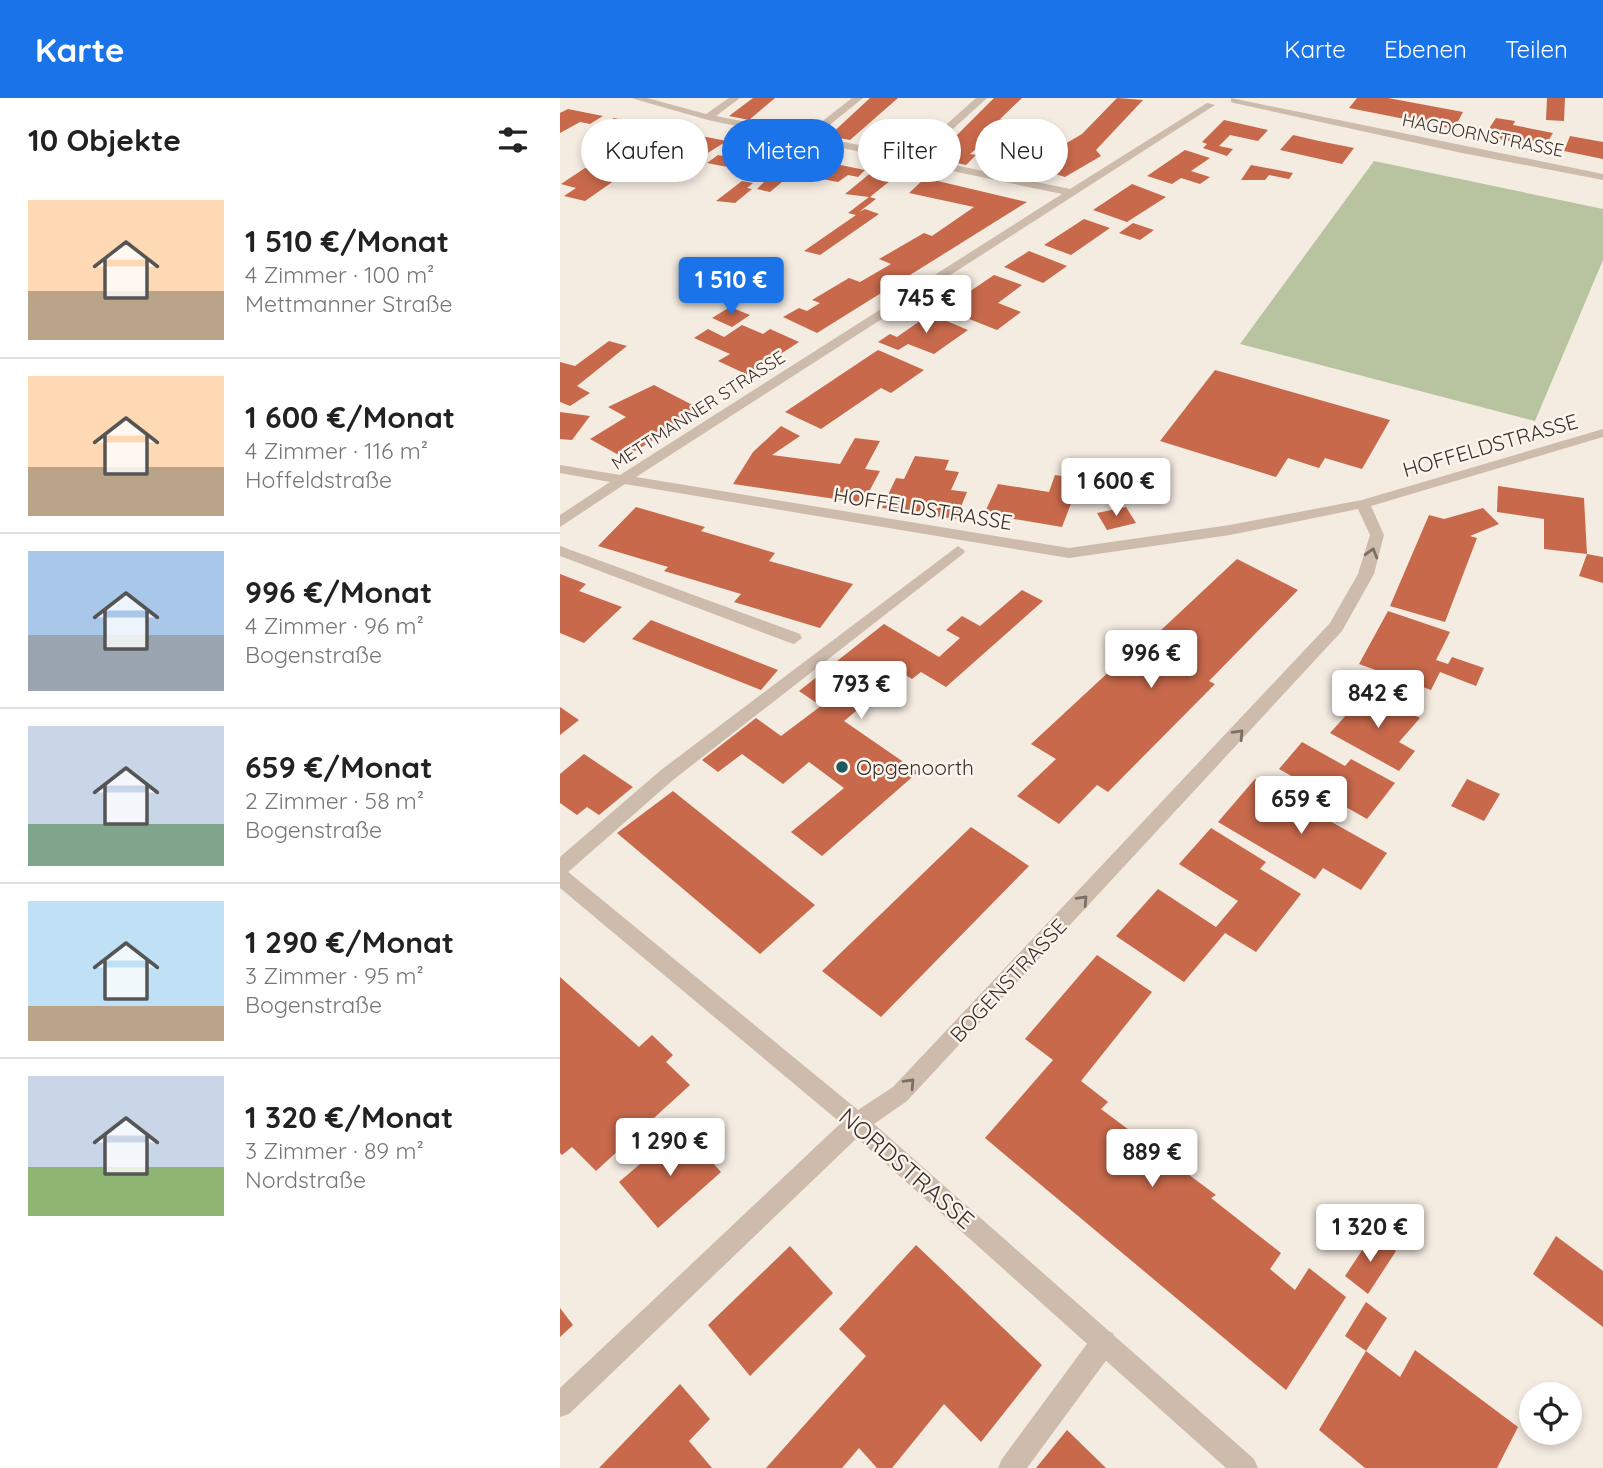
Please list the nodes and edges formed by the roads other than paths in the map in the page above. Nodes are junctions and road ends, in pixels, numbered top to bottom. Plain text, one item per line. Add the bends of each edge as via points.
1 (636, 98) edge
2 (735, 98) edge
3 (859, 98) edge
4 (982, 98) edge
5 (1220, 102) edge
6 (708, 117) junction
7 (832, 119) edge
8 (959, 119) edge
9 (722, 120) edge
10 (961, 170) edge
11 (1603, 177) edge
12 (1073, 193) junction
13 (1603, 433) edge
14 (560, 469) edge
15 (621, 479) junction
16 (1363, 503) junction
17 (560, 522) edge
18 (560, 551) edge
19 (957, 551) dead end
20 (794, 638) dead end
21 (560, 868) edge
22 (560, 877) edge
23 (856, 1124) junction
24 (1104, 1342) junction
25 (560, 1405) edge
26 (1011, 1468) edge
27 (1245, 1468) edge

1 - 6 street
2 - 6 street
3 - 7 street
4 - 8 street
5 - 11 street, HAGDORNSTRASSE
5 - 12 street, METTMANNER STRASSE
6 - 9 street
10 - 12 street
12 - 15 street, METTMANNER STRASSE
13 - 16 street, HOFFELDSTRASSE
14 - 15 street, HOFFELDSTRASSE
15 - 16 street, HOFFELDSTRASSE via 1069,553 1230,530
15 - 17 street, METTMANNER STRASSE
23 -> 16 street, BOGENSTRASSE via 900,1094 1336,627 1366,574 1377,535
18 - 20 street
19 - 21 street via 667,775
22 - 23 street, NORDSTRASSE
23 - 24 street, NORDSTRASSE
23 - 25 street, BOGENSTRASSE
24 - 26 street
24 - 27 street, NORDSTRASSE

